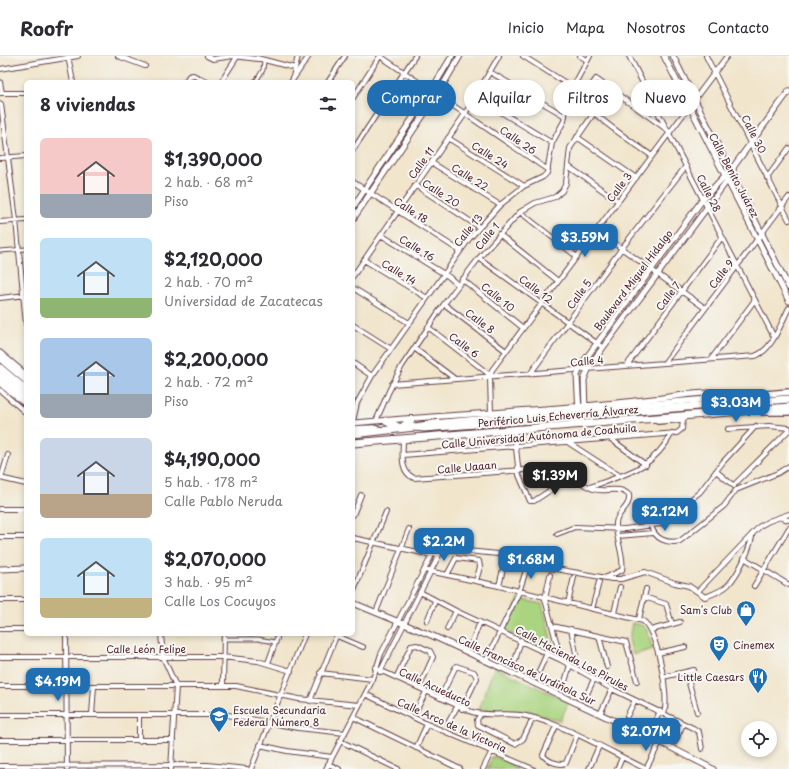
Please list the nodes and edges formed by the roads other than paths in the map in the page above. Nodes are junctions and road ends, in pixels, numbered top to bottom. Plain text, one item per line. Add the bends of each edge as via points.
1 (78, 56) edge
2 (118, 56) edge
3 (207, 56) edge
4 (298, 56) edge
5 (309, 56) edge
6 (345, 56) edge
7 (380, 56) edge
8 (415, 56) edge
9 (452, 56) edge
10 (460, 56) edge
11 (499, 56) edge
12 (523, 56) edge
13 (580, 56) edge
14 (629, 56) edge
15 (664, 56) edge
16 (673, 56) edge
17 (706, 56) edge
18 (727, 56) edge
19 (68, 57) edge
20 (237, 57) edge
21 (256, 58) edge
22 (589, 58) edge
23 (264, 61) junction
24 (145, 66) dead end
25 (295, 68) junction
26 (0, 69) edge
27 (490, 72) junction
28 (405, 73) junction
29 (714, 73) junction
30 (74, 80) edge
31 (186, 80) edge
32 (203, 80) edge
33 (222, 80) edge
34 (257, 80) edge
35 (292, 80) edge
36 (292, 80) edge
37 (329, 80) edge
38 (415, 80) edge
39 (438, 80) edge
40 (446, 80) edge
41 (486, 80) edge
42 (561, 80) edge
43 (576, 80) edge
44 (676, 80) edge
45 (685, 80) edge
46 (0, 82) edge
47 (789, 91) edge
48 (700, 92) edge
49 (1, 93) edge
50 (24, 93) edge
51 (355, 95) edge
52 (623, 99) edge
53 (1, 104) dead end
54 (553, 109) edge
55 (700, 109) edge
56 (464, 115) edge
57 (414, 116) edge
58 (423, 116) edge
59 (468, 116) edge
60 (507, 116) edge
61 (565, 116) edge
62 (592, 116) edge
63 (598, 116) edge
64 (682, 116) edge
65 (693, 116) edge
66 (669, 132) junction
67 (577, 137) junction
68 (448, 138) junction
69 (552, 143) junction
70 (750, 143) junction
71 (355, 147) edge
72 (789, 148) edge
73 (24, 156) edge
74 (652, 156) junction
75 (8, 157) junction
76 (0, 158) edge
77 (432, 163) junction
78 (568, 166) junction
79 (686, 166) junction
80 (548, 170) junction
81 (732, 170) junction
82 (724, 176) junction
83 (636, 178) junction
84 (767, 178) junction
85 (726, 181) junction
86 (355, 183) edge
87 (415, 185) junction
88 (524, 186) junction
89 (364, 190) junction
90 (370, 194) junction
91 (789, 197) edge
92 (703, 199) junction
93 (618, 201) junction
94 (355, 203) edge
95 (500, 205) junction
96 (707, 206) junction
97 (782, 206) junction
98 (398, 210) junction
99 (520, 212) junction
100 (788, 215) edge
101 (355, 216) edge
102 (16, 220) junction
103 (24, 220) edge
104 (789, 220) edge
105 (0, 222) edge
106 (479, 227) junction
107 (596, 230) junction
108 (761, 233) junction
109 (499, 234) junction
110 (381, 235) junction
111 (722, 237) junction
112 (757, 238) junction
113 (24, 248) edge
114 (622, 248) junction
115 (19, 249) junction
116 (0, 251) edge
117 (460, 251) junction
118 (576, 256) junction
119 (480, 258) junction
120 (364, 260) junction
121 (737, 266) junction
122 (654, 272) junction
123 (355, 273) edge
124 (444, 275) junction
125 (462, 279) junction
126 (558, 281) junction
127 (458, 285) junction
128 (789, 288) edge
129 (355, 289) edge
130 (681, 292) junction
131 (24, 296) edge
132 (0, 298) edge
133 (427, 298) junction
134 (754, 301) junction
135 (789, 301) edge
136 (444, 304) junction
137 (542, 304) junction
138 (705, 308) junction
139 (789, 308) edge
140 (409, 323) junction
141 (567, 323) junction
142 (355, 326) edge
143 (428, 327) junction
144 (523, 328) junction
145 (774, 337) junction
146 (596, 344) junction
147 (414, 348) junction
148 (602, 348) junction
149 (391, 349) junction
150 (506, 351) junction
151 (0, 353) edge
152 (712, 358) junction
153 (0, 360) edge
154 (666, 362) junction
155 (355, 364) edge
156 (5, 365) edge
157 (627, 365) junction
158 (587, 369) junction
159 (579, 370) junction
160 (24, 374) edge
161 (530, 374) junction
162 (0, 376) edge
163 (372, 376) junction
164 (490, 376) junction
165 (24, 379) edge
166 (455, 380) junction
167 (0, 383) edge
168 (392, 384) junction
169 (24, 388) edge
170 (0, 390) edge
171 (789, 392) edge
172 (24, 397) edge
173 (731, 397) junction
174 (789, 399) edge
175 (24, 402) edge
176 (355, 402) edge
177 (582, 410) junction
178 (24, 411) edge
179 (789, 411) edge
180 (598, 412) junction
181 (491, 413) junction
182 (567, 414) junction
183 (643, 418) junction
184 (683, 419) junction
185 (411, 420) junction
186 (376, 421) junction
187 (386, 421) junction
188 (355, 422) edge
189 (601, 423) junction
190 (593, 424) junction
191 (565, 426) junction
192 (756, 426) junction
193 (400, 428) junction
194 (355, 429) edge
195 (728, 429) dead end
196 (789, 429) edge
197 (381, 430) junction
198 (514, 430) junction
199 (675, 433) junction
200 (355, 434) edge
201 (402, 439) junction
202 (610, 439) junction
203 (569, 442) junction
204 (355, 443) edge
205 (516, 446) junction
206 (8, 454) dead end
207 (403, 455) junction
208 (646, 465) junction
209 (789, 466) edge
210 (518, 471) junction
211 (716, 471) junction
212 (572, 476) junction
213 (620, 476) junction
214 (0, 478) edge
215 (24, 484) edge
216 (734, 485) junction
217 (590, 487) junction
218 (736, 490) junction
219 (361, 495) dead end
220 (0, 509) edge
221 (24, 509) edge
222 (355, 510) edge
223 (386, 512) dead end
224 (789, 514) edge
225 (782, 518) junction
226 (789, 520) edge
227 (651, 526) junction
228 (789, 528) edge
229 (409, 529) dead end
230 (616, 529) junction
231 (653, 533) junction
232 (556, 534) dead end
233 (618, 536) junction
234 (0, 537) edge
235 (24, 537) edge
236 (752, 537) junction
237 (355, 538) edge
238 (373, 542) junction
239 (402, 548) junction
240 (440, 553) junction
241 (432, 555) junction
242 (744, 558) junction
243 (528, 564) junction
244 (504, 565) dead end
245 (24, 568) edge
246 (0, 569) edge
247 (424, 570) junction
248 (765, 570) junction
249 (430, 572) junction
250 (446, 575) junction
251 (550, 575) dead end
252 (574, 577) dead end
253 (607, 578) junction
254 (476, 581) junction
255 (599, 582) dead end
256 (789, 585) edge
257 (499, 586) junction
258 (754, 586) dead end
259 (355, 587) edge
260 (620, 587) dead end
261 (646, 589) dead end
262 (698, 591) junction
263 (420, 592) junction
264 (519, 592) junction
265 (644, 597) junction
266 (545, 599) junction
267 (0, 600) edge
268 (24, 600) edge
269 (435, 601) junction
270 (568, 603) junction
271 (355, 604) edge
272 (592, 609) junction
273 (456, 611) junction
274 (376, 612) junction
275 (614, 613) junction
276 (639, 619) junction
277 (399, 621) junction
278 (427, 621) dead end
279 (480, 622) junction
280 (680, 622) dead end
281 (405, 624) junction
282 (672, 624) junction
283 (552, 626) junction
284 (0, 629) edge
285 (24, 629) edge
286 (447, 629) dead end
287 (571, 629) junction
288 (651, 630) junction
289 (500, 631) junction
290 (66, 636) edge
291 (161, 636) edge
292 (224, 636) edge
293 (305, 636) edge
294 (337, 636) edge
295 (339, 636) edge
296 (599, 636) junction
297 (223, 639) junction
298 (276, 640) joint
299 (521, 640) junction
300 (472, 642) dead end
301 (363, 647) dead end
302 (685, 647) dead end
303 (547, 653) junction
304 (576, 653) dead end
305 (658, 653) junction
306 (0, 657) edge
307 (66, 657) junction
308 (163, 657) junction
309 (222, 657) junction
310 (561, 660) junction
311 (486, 661) junction
312 (514, 661) dead end
313 (268, 664) junction
314 (570, 665) junction
315 (607, 667) dead end
316 (375, 668) junction
317 (291, 670) junction
318 (694, 670) dead end
319 (381, 671) junction
320 (539, 671) dead end
321 (686, 672) junction
322 (320, 673) junction
323 (374, 677) junction
324 (663, 677) junction
325 (396, 678) junction
326 (594, 679) junction
327 (637, 681) dead end
328 (223, 685) junction
329 (564, 685) dead end
330 (0, 686) edge
331 (66, 686) junction
332 (94, 686) junction
333 (176, 686) junction
334 (420, 688) junction
335 (612, 689) junction
336 (426, 692) junction
337 (365, 694) junction
338 (281, 695) junction
339 (586, 696) dead end
340 (440, 698) junction
341 (635, 700) junction
342 (310, 701) junction
343 (359, 705) junction
344 (457, 707) junction
345 (417, 709) dead end
346 (462, 709) junction
347 (662, 712) junction
348 (697, 712) dead end
349 (600, 714) junction
350 (92, 715) junction
351 (139, 715) junction
352 (174, 715) junction
353 (480, 715) junction
354 (0, 716) edge
355 (66, 716) junction
356 (627, 716) dead end
357 (353, 717) junction
358 (533, 718) junction
359 (270, 722) junction
360 (448, 722) dead end
361 (427, 724) junction
362 (683, 724) junction
363 (556, 726) junction
364 (651, 731) dead end
365 (345, 733) junction
366 (577, 735) junction
367 (0, 740) edge
368 (66, 740) junction
369 (173, 740) junction
370 (139, 741) junction
371 (340, 741) junction
372 (660, 742) junction
373 (675, 742) dead end
374 (260, 745) junction
375 (599, 746) junction
376 (416, 748) junction
377 (702, 749) dead end
378 (492, 751) junction
379 (332, 757) junction
380 (622, 758) junction
381 (328, 764) junction
382 (0, 766) edge
383 (37, 767) edge
384 (67, 767) edge
385 (171, 767) edge
386 (247, 769) edge
387 (251, 769) edge
388 (326, 769) edge
389 (339, 769) edge
390 (398, 769) edge
391 (460, 769) edge
392 (483, 769) edge
393 (533, 769) edge
394 (589, 769) edge
395 (617, 769) edge
396 (646, 769) edge
397 (713, 769) edge

1 - 19 street
2 - 24 street
3 - 20 street via 216,59
4 - 25 street
5 - 36 street
6 - 37 street
7 - 28 street, Calle 26
7 - 51 street
8 - 28 street
9 - 39 street
10 - 40 street
11 - 27 street, Calle 11
12 - 42 street
13 - 22 street
14 - 66 street, Calle 28
15 - 44 street, Calle Benito Juárez
16 - 45 street, Calle Benito Juárez
17 - 29 street, Calle 30
18 - 29 street, Calle 3
19 - 26 street
19 - 30 street
20 - 21 street
20 - 33 street
21 - 23 street
22 - 43 street
23 - 25 street
23 - 34 street via 263,70
25 - 35 street
27 - 41 street, Calle 11
27 - 54 street
28 - 38 street, Calle 26
28 - 71 street
29 - 48 street, Calle 3
29 - 70 street, Calle 30
31 - 32 street via 193,75
46 - 49 street
47 - 70 street
49 - 50 street
52 - 66 street
53 - 75 street
55 - 81 street, Calle Benito Juárez
56 - 68 street, Calle 11
57 - 89 street
58 - 90 street
59 - 80 street, Calle 26
60 - 69 street
61 - 69 street via 563,125
62 - 67 street, Calle 1
63 - 74 street
64 - 66 street, Calle 3
65 - 82 street, Calle Benito Juárez
66 - 74 street, Calle 3
66 - 79 street, Calle 28
67 - 78 street, Calle 1 via 570,148
67 - 83 street
68 - 77 street, Calle 11
68 - 88 street, Calle 24
69 - 80 street
70 - 81 street
70 - 84 street, Calle 30
72 - 84 street
73 - 75 street
74 - 83 street, Calle 3
75 - 76 street
75 - 102 street
77 - 87 street, Calle 11
77 - 95 street, Calle 22
78 - 93 street
78 - 99 street, Calle 1 via 566,183 558,195
79 - 92 street, Calle 28
79 - 114 street, Calle 5
80 - 88 street, Calle 13 via 543,177
81 - 82 street, Boulevard Miguel Hidalgo
81 - 85 street, Boulevard Miguel Hidalgo
81 - 108 street, Calle Benito Juárez
82 - 85 street, Calle Benito Juárez
82 - 92 street, Boulevard Miguel Hidalgo
83 - 93 street, Calle 3
84 - 97 street, Calle 30
85 - 96 street, Boulevard Miguel Hidalgo
85 - 112 street, Calle Benito Juárez
86 - 89 street, Calle 18
87 - 98 street, Calle 11
87 - 106 street, Calle 20
88 - 95 street, Calle 13
89 - 90 street, Calle 18
89 - 94 street
90 - 98 street, Calle 18
90 - 101 street
91 - 97 street, Calle 9
92 - 96 street, Calle 28
92 - 122 street, Boulevard Miguel Hidalgo
93 - 107 street, Calle 3
95 - 106 street, Calle 13
96 - 111 street, Calle 28
96 - 122 street, Boulevard Miguel Hidalgo
97 - 100 street, Calle 30
97 - 108 street, Calle 9
98 - 110 street, Calle 11
98 - 117 street, Calle 18
99 - 109 street, Calle 1
99 - 118 street
100 - 104 street, Calle 30
102 - 103 street
102 - 105 street
102 - 115 street
106 - 117 street, Calle 13
107 - 114 street
107 - 118 street, Calle 3
108 - 112 street, Calle 9
108 - 128 street, Calle Benito Juárez
109 - 119 street, Calle 1
109 - 126 street
110 - 120 street, Calle 11
110 - 124 street, Calle 16
111 - 121 street, Calle 28
111 - 130 street, Calle 7
112 - 121 street, Calle 9
112 - 135 street, Calle Benito Juárez
113 - 115 street
114 - 122 street
114 - 141 street, Calle 5
115 - 116 street
115 - 131 street
117 - 124 street, Calle 13
118 - 126 street, Calle 3
119 - 125 street, Calle 1
119 - 137 street, Calle 12
120 - 123 street, Calle 11
120 - 133 street, Calle 14
121 - 134 street, Calle 28
121 - 138 street, Calle 9
122 - 130 street
122 - 146 street, Boulevard Miguel Hidalgo
122 - 148 street, Boulevard Miguel Hidalgo
124 - 127 street, Calle 16
124 - 133 street, Calle 13
125 - 127 street, Calle 1
125 - 144 street, Calle 10
126 - 137 street, Calle 3
127 - 136 street, Calle 1
129 - 140 street
130 - 138 street
130 - 157 street, Calle 7
131 - 132 street
133 - 140 street, Calle 13
134 - 145 street, Calle 28
134 - 152 street
136 - 143 street, Calle 1
136 - 150 street, Calle 8
137 - 141 street, Calle 12
137 - 144 street, Calle 3
138 - 154 street, Calle 9
139 - 145 street
140 - 149 street, Calle 13
141 - 146 street, Calle 12
141 - 161 street, Calle 5
142 - 149 street
143 - 147 street, Calle 1
143 - 164 street, Calle 6
144 - 150 street, Calle 3
145 - 152 street, Calle 4 via 759,355 744,358
146 - 148 street, Calle 12
146 - 159 street, Boulevard Miguel Hidalgo
147 - 166 street
147 - 168 street, Calle 1
148 - 158 street, Boulevard Miguel Hidalgo
149 - 163 street, Calle 13
150 - 164 street, Calle 3
151 - 156 street
152 - 154 street, Calle 4
153 - 156 main road
154 - 157 street, Calle 4
155 - 163 street
156 - 160 street
156 - 165 main road
156 - 169 highway
157 - 158 street, Calle 4
158 - 159 street, Calle 4
158 - 177 street, Boulevard Miguel Hidalgo
159 - 161 street, Calle 4
159 - 177 street, Boulevard Miguel Hidalgo via 577,383
161 - 164 street, Calle 4
162 - 172 highway
163 - 176 street, Calle 13
164 - 166 street, Calle 4
164 - 181 street
166 - 168 street, Calle 4
167 - 175 main road
168 - 186 street, Calle 1
170 - 178 street
171 - 173 main road, Periférico Luis Echeverría Álvarez
173 - 177 street, Periférico Luis Echeverría Álvarez via 723,394 700,394
173 - 180 main road, Periférico Luis Echeverría Álvarez
174 - 180 highway
177 - 180 main road, Periférico Luis Echeverría Álvarez
177 - 181 street, Periférico Luis Echeverría Álvarez
177 - 182 main road, Periférico Luis Echeverría Álvarez
177 - 190 highway
177 - 191 highway
179 - 183 highway
179 - 184 main road, Periférico Luis Echeverría Álvarez
180 - 189 highway via 594,417
181 - 185 street, Periférico Luis Echeverría Álvarez
182 - 191 highway via 570,420
182 - 193 highway, Periférico Luis Echeverría Álvarez via 424,428
183 - 184 main road, Periférico Luis Echeverría Álvarez via 659,421
183 - 189 highway, Periférico Luis Echeverría Álvarez
184 - 199 street via 682,429
185 - 187 street, Periférico Luis Echeverría Álvarez
185 - 193 highway
186 - 187 street, Periférico Luis Echeverría Álvarez
186 - 188 street, Periférico Luis Echeverría Álvarez
187 - 193 highway
189 - 190 highway, Periférico Luis Echeverría Álvarez
190 - 191 highway, Periférico Luis Echeverría Álvarez
191 - 198 highway, Periférico Luis Echeverría Álvarez
192 - 195 street
192 - 196 street
192 - 211 street
193 - 197 highway, Periférico Luis Echeverría Álvarez
194 - 197 main road, Periférico Luis Echeverría Álvarez
196 - 216 street
197 - 200 highway, Periférico Luis Echeverría Álvarez
198 - 201 highway, Periférico Luis Echeverría Álvarez
198 - 205 street
199 - 202 street, Calle Universidad Autónoma de Coahuila
199 - 208 street
201 - 204 highway, Periférico Luis Echeverría Álvarez
201 - 207 street, Calle Uaaan
202 - 203 street, Calle Universidad Autónoma de Coahuila
202 - 208 street
203 - 205 street, Calle Universidad Autónoma de Coahuila
203 - 213 street
205 - 207 street, Calle Universidad Autónoma de Coahuila
205 - 210 street
206 - 214 street
207 - 210 street, Calle Uaaan via 406,473 414,478
208 - 213 street
209 - 218 street
210 - 212 street, Calle Uaaan via 551,468
210 - 212 street via 531,502
211 - 216 street
211 - 227 street via 691,500 664,521
212 - 217 street, Calle Uaaan
213 - 217 street
214 - 215 street
216 - 218 street
217 - 230 street, Calle Uaaan via 620,490 629,495 629,501 616,520
218 - 231 street via 724,506 680,541 666,541
219 - 222 street
220 - 221 street
223 - 238 street
224 - 225 street
225 - 226 street
225 - 236 street via 765,523
227 - 230 street
227 - 231 street
228 - 248 street
229 - 239 street
230 - 232 street via 575,527
230 - 233 street
231 - 233 street
233 - 253 street via 622,570
234 - 235 street
236 - 242 street
236 - 262 street
237 - 238 street
238 - 239 street
238 - 259 street
239 - 241 street
239 - 274 street
240 - 241 street
240 - 243 street via 446,549 498,554
240 - 249 street
241 - 247 street
242 - 248 street
242 - 262 street via 728,586 705,597
243 - 253 street
243 - 264 street
244 - 257 street
245 - 246 street
247 - 249 street
247 - 277 street
248 - 256 street
248 - 258 street
249 - 250 street
249 - 263 street
250 - 254 street
250 - 254 street via 456,558 475,560 480,564
251 - 266 street
252 - 270 street
253 - 262 street via 617,579 646,572
254 - 257 street
255 - 272 street
257 - 264 street
260 - 275 street
261 - 265 street
263 - 269 street, Calle Hacienda Los Pirules
263 - 281 street
264 - 266 street
264 - 289 street
265 - 276 street
265 - 282 street via 666,604
266 - 270 street
266 - 283 street
267 - 268 street
269 - 273 street, Calle Hacienda Los Pirules
269 - 278 street
270 - 272 street
271 - 274 street, Calle Francisco de Urdiñola Sur
272 - 275 street
273 - 279 street, Calle Hacienda Los Pirules
273 - 286 street
274 - 277 street, Calle Francisco de Urdiñola Sur
275 - 276 street
276 - 288 street
277 - 281 street, Calle Francisco de Urdiñola Sur
277 - 316 street
279 - 289 street, Calle Hacienda Los Pirules
279 - 300 street
280 - 282 street
281 - 311 street, Calle Francisco de Urdiñola Sur
281 - 319 street
282 - 288 street
283 - 287 street
283 - 310 street
284 - 285 street
287 - 296 street
287 - 304 street
288 - 305 street
289 - 299 street, Calle Hacienda Los Pirules
289 - 311 street
290 - 307 street
291 - 308 street
292 - 297 street
293 - 317 street
294 - 322 street
295 - 301 street
296 - 315 street
296 - 327 street via 626,642
297 - 298 street
297 - 309 street
298 - 313 street
299 - 303 street, Calle Hacienda Los Pirules
299 - 312 street
302 - 305 street
303 - 310 street, Calle Hacienda Los Pirules
303 - 320 street
305 - 324 street
306 - 307 street, Calle León Felipe
307 - 308 street, Calle León Felipe
307 - 331 street
308 - 309 street, Calle León Felipe
308 - 333 street
309 - 313 street, Calle León Felipe
309 - 328 street
310 - 314 street, Calle Hacienda Los Pirules
311 - 349 street, Calle Francisco de Urdiñola Sur
313 - 317 street, Calle León Felipe
314 - 326 street, Calle Hacienda Los Pirules
314 - 329 street
316 - 319 street, Calle Acueducto
316 - 323 street
317 - 338 street
318 - 321 street
319 - 323 street
319 - 325 street, Calle Acueducto
321 - 324 street
321 - 348 street
322 - 323 street
322 - 342 street
323 - 337 street
324 - 347 street via 666,696
325 - 334 street, Calle Acueducto
325 - 334 street via 411,646 430,650 433,657
326 - 335 street, Calle Hacienda Los Pirules
326 - 339 street
328 - 333 street
328 - 338 street
330 - 331 street
331 - 332 street
331 - 355 street
332 - 333 street
332 - 350 street
333 - 352 street
334 - 336 street, Calle Acueducto
335 - 341 street, Calle Hacienda Los Pirules
335 - 349 street
336 - 340 street, Calle Acueducto
336 - 345 street
337 - 343 street
337 - 361 street, Calle Arco de la Victoria
338 - 342 street
338 - 359 street
340 - 344 street, Calle Acueducto
340 - 346 street via 456,666 474,672 477,678
341 - 347 street, Calle Hacienda Los Pirules
341 - 356 street
342 - 343 street
343 - 357 street
344 - 346 street, Calle Acueducto
344 - 360 street
346 - 353 street, Calle Acueducto
347 - 362 street, Calle Hacienda Los Pirules
347 - 364 street
349 - 372 street, Calle Francisco de Urdiñola Sur
350 - 351 street
350 - 355 street
351 - 352 street
351 - 370 street
352 - 359 street via 228,715
352 - 369 street
353 - 358 street, Calle Acueducto via 520,715
353 - 358 street via 477,723 480,726 515,744 523,739
354 - 355 street
355 - 368 street
357 - 365 street
357 - 376 street
358 - 363 street, Calle Acueducto
359 - 365 street
359 - 374 street
361 - 376 street
361 - 378 street, Calle Arco de la Victoria
362 - 373 street
362 - 377 street, Calle Hacienda Los Pirules via 699,732
363 - 366 street, Calle Acueducto
363 - 366 street via 543,755 558,764 566,763
365 - 371 street
366 - 375 street, Calle Acueducto
367 - 368 street
368 - 370 street
368 - 384 street
369 - 370 street
369 - 385 street
371 - 379 street
371 - 390 street
372 - 396 street
372 - 397 street, Calle Francisco de Urdiñola Sur
374 - 379 street
374 - 387 street
375 - 380 street, Calle Acueducto
375 - 394 street
376 - 391 street
378 - 392 street
378 - 393 street, Calle Arco de la Victoria
379 - 381 street
380 - 395 street
380 - 396 street, Calle Acueducto
381 - 388 street
381 - 389 street
382 - 383 street
383 - 384 street
384 - 385 street
385 - 386 street via 221,765

